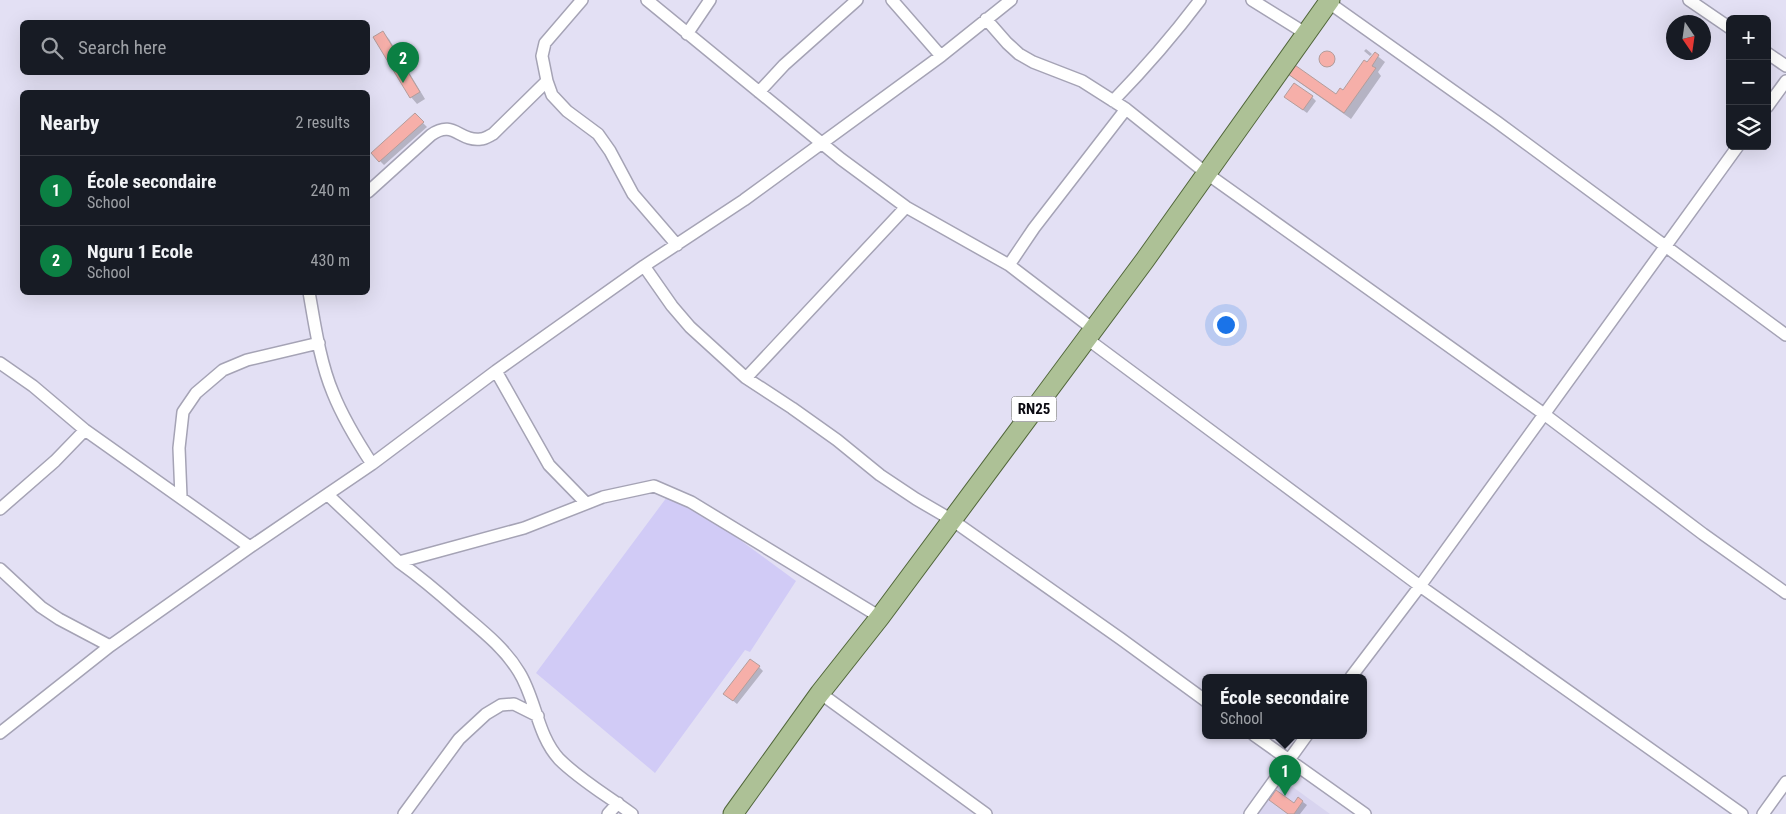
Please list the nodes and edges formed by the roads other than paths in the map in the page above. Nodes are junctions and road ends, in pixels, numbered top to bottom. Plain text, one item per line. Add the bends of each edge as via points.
1 (582, 0) edge
2 (647, 0) edge
3 (710, 0) edge
4 (857, 0) edge
5 (892, 0) edge
6 (1011, 0) edge
7 (1200, 0) edge
8 (1252, 0) edge
9 (1689, 0) edge
10 (1329, 1) edge
11 (986, 19) junction
12 (1726, 25) edge
13 (1305, 33) junction
14 (687, 34) junction
15 (941, 56) junction
16 (1771, 56) edge
17 (1786, 66) edge
18 (1786, 81) edge
19 (547, 82) junction
20 (759, 92) junction
21 (1113, 101) junction
22 (1768, 105) edge
23 (1126, 109) junction
24 (822, 144) junction
25 (1735, 150) edge
26 (1206, 173) junction
27 (370, 190) edge
28 (906, 206) junction
29 (676, 245) junction
30 (1665, 246) junction
31 (1009, 265) junction
32 (644, 266) junction
33 (310, 295) edge
34 (1090, 333) junction
35 (1786, 335) edge
36 (318, 343) junction
37 (0, 363) edge
38 (496, 371) junction
39 (746, 378) junction
40 (1544, 414) junction
41 (85, 430) junction
42 (372, 464) junction
43 (328, 495) junction
44 (181, 497) junction
45 (586, 503) junction
46 (0, 509) edge
47 (952, 520) junction
48 (250, 547) junction
49 (399, 562) junction
50 (0, 569) edge
51 (1420, 586) junction
52 (1786, 593) edge
53 (880, 617) junction
54 (110, 646) junction
55 (1353, 674) edge
56 (820, 693) junction
57 (1202, 698) edge
58 (538, 716) junction
59 (0, 733) edge
60 (1259, 739) edge
61 (1304, 739) edge
62 (1288, 760) junction
63 (1786, 782) edge
64 (618, 803) junction
65 (404, 814) edge
66 (608, 814) edge
67 (632, 814) edge
68 (733, 814) edge
69 (986, 814) edge
70 (1250, 814) edge
71 (1365, 814) edge
72 (1742, 814) edge
73 (1763, 814) edge

1 - 19 street via 545,43 542,56
2 - 14 street
3 - 14 street
4 - 20 street via 784,65
5 - 15 street
6 - 11 street
7 - 21 street via 1161,50
8 - 13 street
9 - 12 street
10 - 13 main road, RN25
10 - 30 street
11 - 15 street
11 - 21 street via 1019,54 1082,82
13 - 26 main road, RN25
14 - 20 street
15 - 24 street
16 - 17 street
18 - 22 street
19 - 27 street via 482,140 440,128
19 - 29 street via 559,104 598,134 632,194
20 - 24 street
21 - 23 street
23 - 26 street
23 - 31 street
24 - 28 street
24 - 29 street
25 - 30 street
26 - 34 main road, RN25
26 - 40 street
28 - 31 street
28 - 39 street
29 - 32 street
30 - 35 street
30 - 40 street
31 - 34 street
32 - 38 street
32 - 39 street via 690,327
33 - 36 street
34 - 47 main road, RN25
34 - 51 street
36 - 42 street via 332,393 351,432
36 - 44 street via 247,360 223,370 196,393 182,412 179,448
37 - 41 street
38 - 42 street
38 - 45 street via 549,465
39 - 47 street via 830,435 880,475
40 - 51 street
40 - 52 street
41 - 44 street
41 - 46 street
42 - 43 street
43 - 48 street
43 - 49 street
44 - 48 street
45 - 49 street via 524,528
45 - 53 street via 654,486 691,502
47 - 53 main road, RN25
47 - 57 street
48 - 54 street
49 - 58 street via 491,638 519,672
50 - 54 street via 41,607
51 - 55 street
51 - 72 street
53 - 56 main road, RN25
54 - 59 street
56 - 68 main road, RN25
56 - 69 street
58 - 64 street via 544,737 558,758
58 - 65 street via 514,704 501,705 486,714 459,739
60 - 62 street
61 - 62 street
62 - 70 street
62 - 71 street
63 - 73 street
64 - 66 street
64 - 67 street

